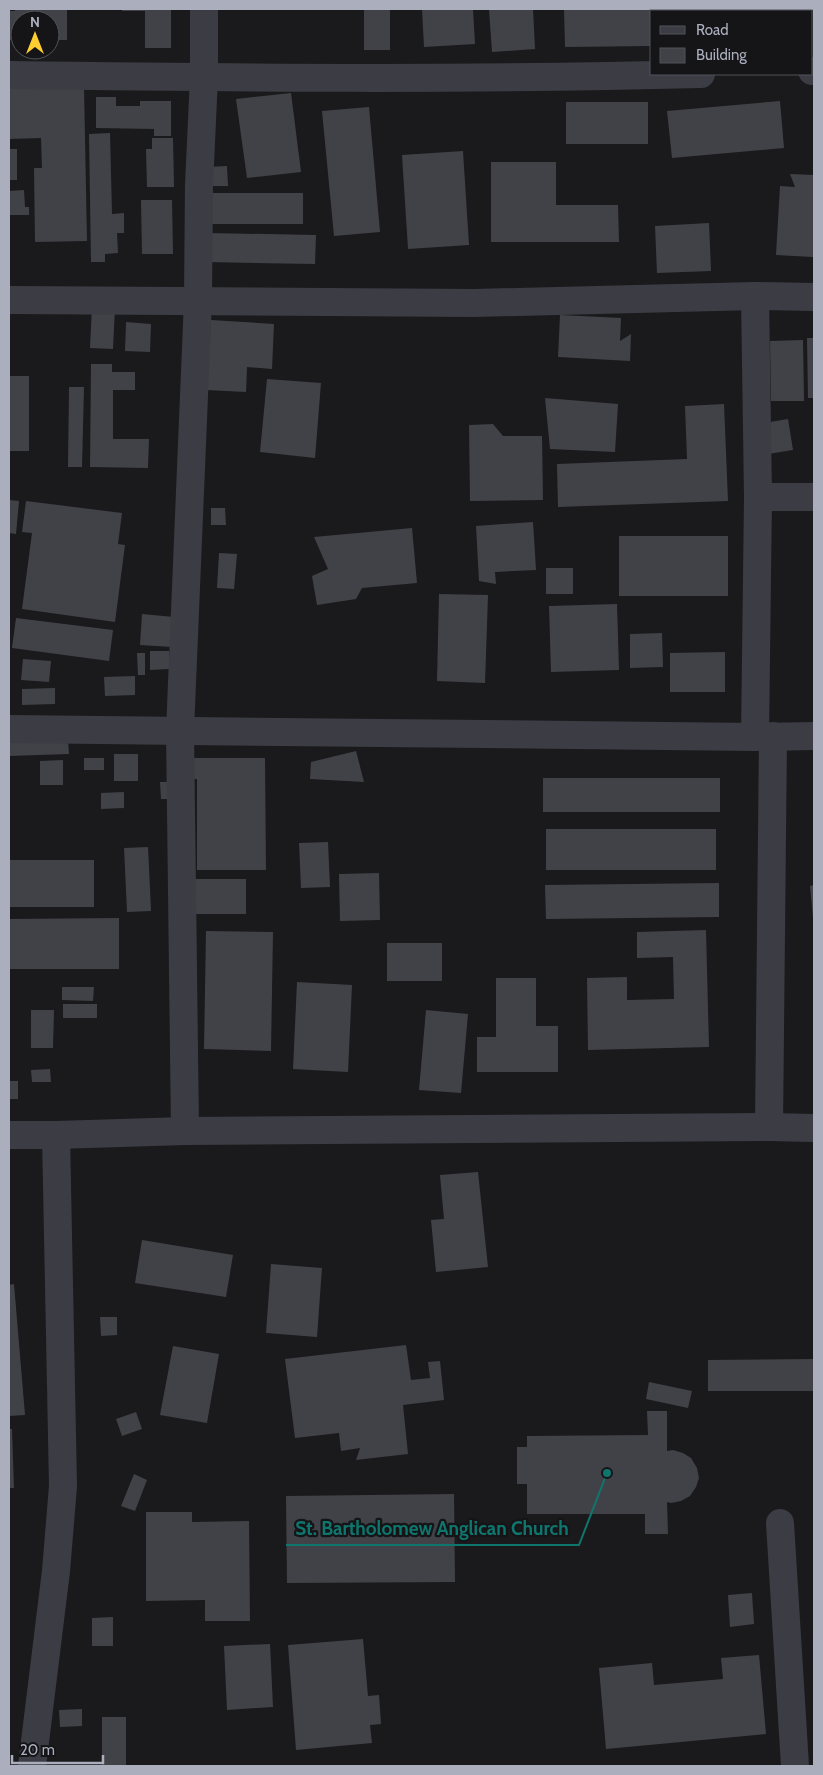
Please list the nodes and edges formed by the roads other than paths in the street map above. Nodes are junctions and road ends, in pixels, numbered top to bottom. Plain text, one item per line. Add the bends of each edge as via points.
1 (204, 9) edge
2 (9, 75) edge
3 (656, 75) edge
4 (204, 77) junction
5 (755, 296) junction
6 (814, 297) edge
7 (9, 300) edge
8 (198, 300) junction
9 (758, 497) junction
10 (814, 497) edge
11 (9, 729) edge
12 (180, 732) junction
13 (764, 736) junction
14 (814, 736) edge
15 (769, 1127) junction
16 (814, 1128) edge
17 (185, 1131) junction
18 (9, 1135) edge
19 (56, 1135) junction
20 (780, 1523) dead end
21 (32, 1766) edge
22 (795, 1766) edge

1 - 4 street
2 - 4 street
3 - 4 street
4 - 8 street
5 - 6 street
5 - 8 street via 474,303
5 - 9 street
7 - 8 street
8 - 12 street
9 - 10 street
9 - 13 street
11 - 12 street
12 - 13 street
12 - 17 street
13 - 14 street
13 - 15 street
15 - 16 street
15 - 17 street
17 - 19 street
18 - 19 street
19 - 21 street via 63,1486
20 - 22 street

